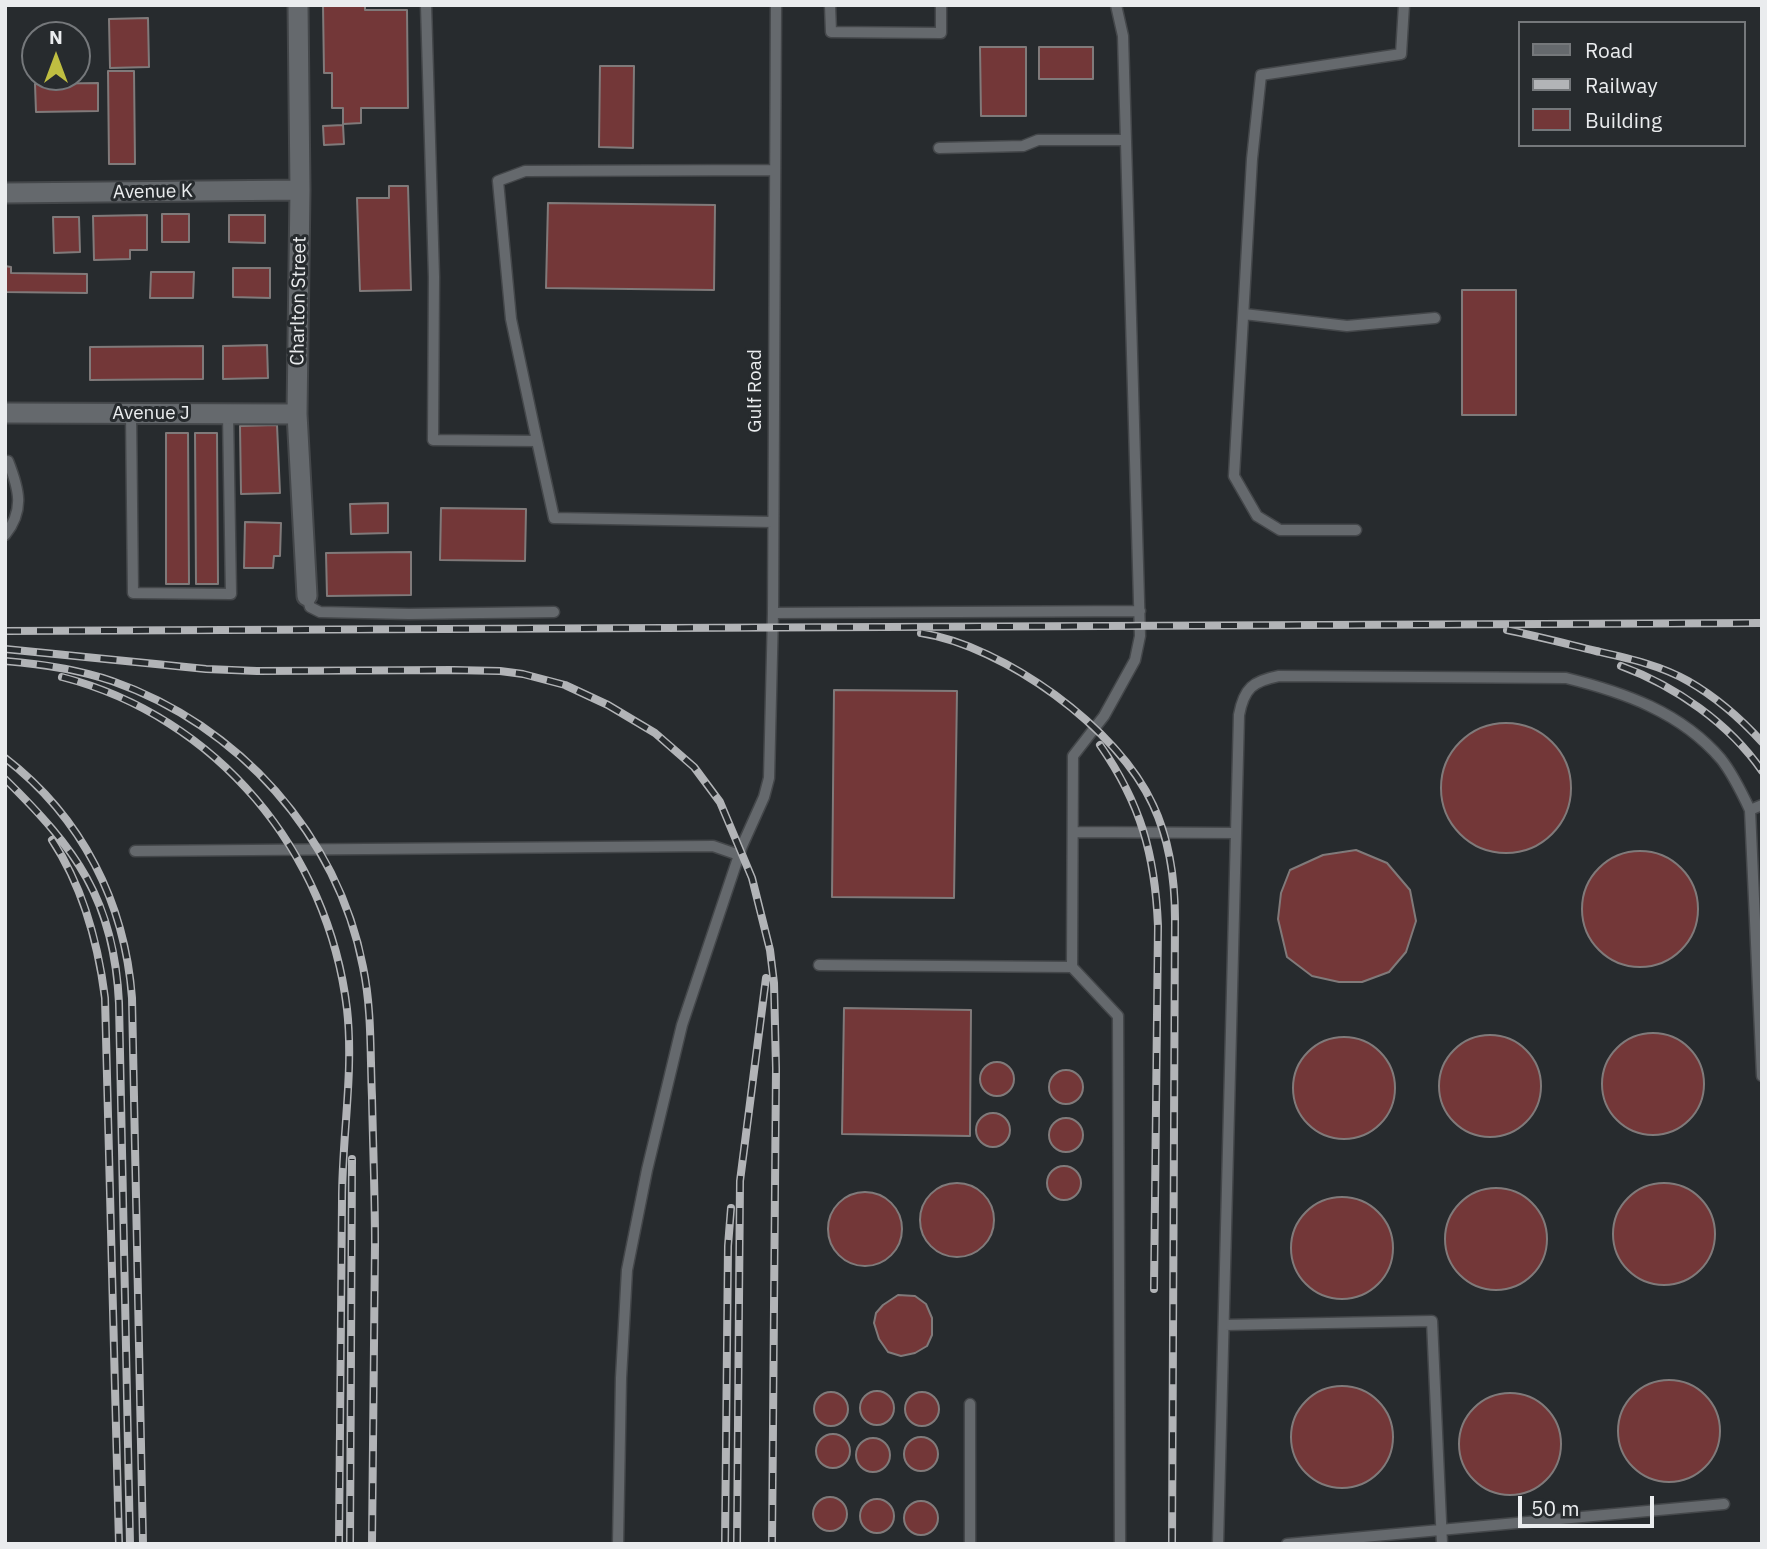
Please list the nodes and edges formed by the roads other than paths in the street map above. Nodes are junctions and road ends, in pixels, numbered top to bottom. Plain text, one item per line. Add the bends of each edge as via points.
1 (298, 5) edge
2 (426, 5) edge
3 (776, 5) edge
4 (831, 5) edge
5 (941, 5) edge
6 (1116, 5) edge
7 (1404, 5) edge
8 (1126, 140) junction
9 (939, 148) dead end
10 (775, 170) junction
11 (300, 190) junction
12 (5, 193) edge
13 (1244, 314) junction
14 (1435, 318) dead end
15 (5, 413) edge
16 (131, 413) junction
17 (228, 414) junction
18 (297, 414) junction
19 (537, 441) junction
20 (8, 461) dead end
21 (773, 522) junction
22 (1356, 530) dead end
23 (5, 535) edge
24 (307, 596) joint
25 (554, 611) dead end
26 (1140, 611) junction
27 (773, 613) junction
28 (1762, 805) edge
29 (1750, 810) junction
30 (1073, 832) junction
31 (1236, 833) junction
32 (135, 851) dead end
33 (739, 855) junction
34 (819, 965) dead end
35 (1072, 967) junction
36 (1762, 1076) edge
37 (1224, 1325) junction
38 (970, 1404) dead end
39 (1724, 1504) dead end
40 (1442, 1529) junction
41 (618, 1544) edge
42 (970, 1544) edge
43 (1120, 1544) edge
44 (1218, 1544) edge
45 (1287, 1544) edge
46 (1442, 1544) edge

1 - 11 street, Charlton Street
2 - 19 lane via 434,277 433,440
3 - 10 lane, Gulf Road
4 - 5 lane via 831,32 941,33
6 - 8 lane via 1123,36
7 - 13 lane via 1401,54 1261,75
8 - 9 lane via 1038,140 1023,146
8 - 26 lane
10 - 19 lane via 525,172 498,181 511,319
10 - 21 lane, Gulf Road
11 - 12 street, Avenue K
11 - 18 street, Charlton Street
13 - 14 lane via 1347,326
13 - 22 lane via 1234,476 1257,516 1280,530
15 - 16 street, Avenue J
16 - 17 street, Avenue J
16 - 17 lane via 134,593 231,594
17 - 18 street, Avenue J
18 - 24 street, Charlton Street
19 - 21 lane via 554,518
20 - 23 lane via 19,492 16,518
21 - 27 lane, Gulf Road
24 - 25 lane via 310,607 320,612
26 - 27 lane
26 - 30 lane via 1135,660 1104,716 1073,756
27 - 33 lane, Gulf Road via 769,778
28 - 29 lane
29 - 31 lane via 1721,759 1691,730 1653,706 1611,689 1566,678 1279,676 1261,679 1249,688 1242,702
29 - 36 lane
30 - 31 lane
30 - 35 lane
31 - 37 lane
32 - 33 lane via 713,846
33 - 41 lane, Gulf Road via 682,1025 627,1270
34 - 35 lane
35 - 43 lane via 1118,1016
37 - 40 lane via 1432,1321
37 - 44 lane
38 - 42 lane
39 - 40 lane
40 - 45 lane
40 - 46 lane

